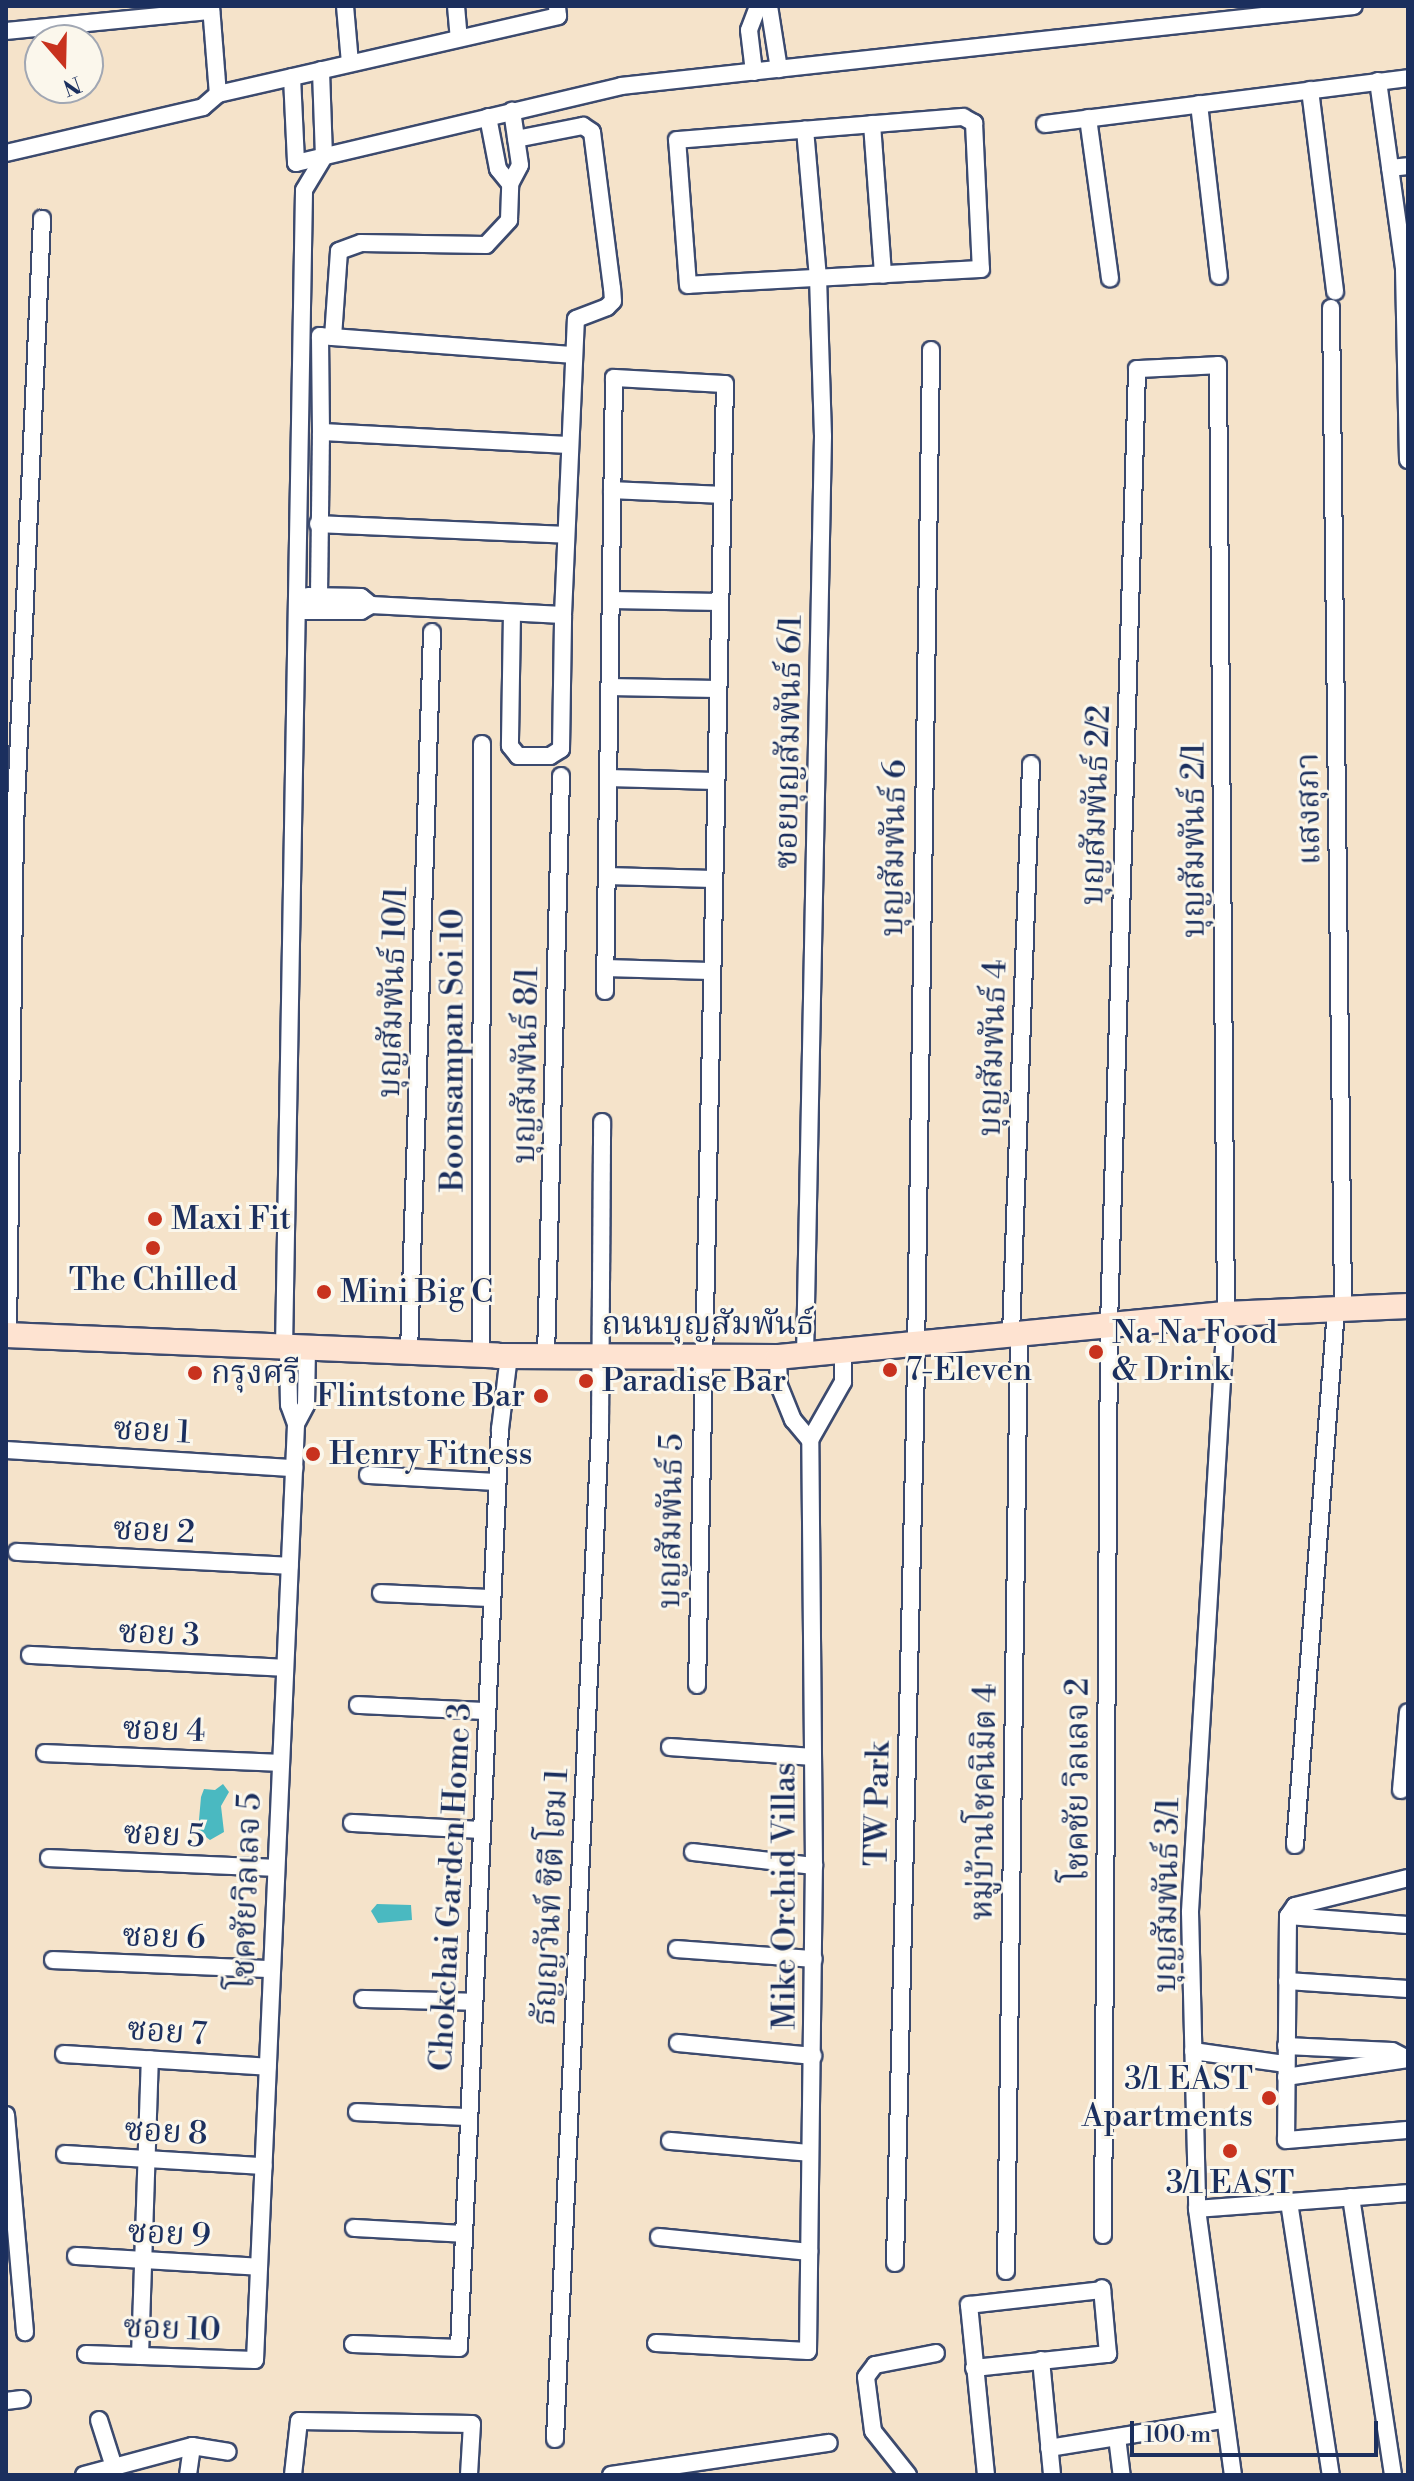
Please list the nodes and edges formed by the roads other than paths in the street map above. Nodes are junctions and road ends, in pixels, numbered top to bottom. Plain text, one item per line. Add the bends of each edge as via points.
1 (345, 6) edge
2 (456, 6) edge
3 (758, 6) edge
4 (769, 6) edge
5 (1354, 6) edge
6 (211, 8) edge
7 (558, 11) edge
8 (6, 31) edge
9 (459, 38) junction
10 (350, 63) junction
11 (779, 69) junction
12 (321, 70) junction
13 (754, 72) junction
14 (292, 77) junction
15 (1408, 78) edge
16 (1378, 81) junction
17 (1310, 90) junction
18 (218, 94) junction
19 (1199, 104) junction
20 (512, 111) junction
21 (488, 117) junction
22 (1088, 118) junction
23 (872, 124) junction
24 (1045, 124) dead end
25 (805, 130) junction
26 (516, 139) junction
27 (6, 153) edge
28 (324, 157) junction
29 (1408, 166) edge
30 (1390, 168) junction
31 (510, 184) junction
32 (42, 219) dead end
33 (1406, 269) edge
34 (883, 275) junction
35 (1219, 276) dead end
36 (818, 278) junction
37 (1110, 278) dead end
38 (1335, 291) dead end
39 (1331, 308) dead end
40 (333, 337) junction
41 (931, 350) dead end
42 (573, 355) junction
43 (1218, 365) joint
44 (1408, 376) edge
45 (321, 432) junction
46 (570, 445) junction
47 (1408, 460) edge
48 (612, 490) junction
49 (722, 495) junction
50 (318, 524) junction
51 (565, 535) junction
52 (319, 596) junction
53 (611, 600) junction
54 (720, 602) junction
55 (297, 603) junction
56 (371, 605) junction
57 (512, 613) junction
58 (563, 615) junction
59 (432, 632) dead end
60 (609, 687) junction
61 (717, 689) junction
62 (482, 744) dead end
63 (1031, 764) dead end
64 (561, 776) dead end
65 (608, 778) junction
66 (715, 781) junction
67 (607, 876) junction
68 (713, 879) junction
69 (605, 968) junction
70 (710, 971) junction
71 (605, 991) dead end
72 (602, 1122) dead end
73 (1408, 1306) edge
74 (1340, 1309) junction
75 (1226, 1314) junction
76 (1109, 1325) junction
77 (1015, 1334) junction
78 (7, 1335) edge
79 (913, 1347) junction
80 (293, 1349) junction
81 (409, 1353) junction
82 (843, 1355) junction
83 (496, 1356) junction
84 (546, 1357) junction
85 (602, 1357) junction
86 (778, 1357) junction
87 (805, 1357) junction
88 (701, 1358) junction
89 (500, 1429) joint
90 (810, 1440) junction
91 (6, 1450) edge
92 (294, 1468) junction
93 (368, 1475) dead end
94 (497, 1482) junction
95 (17, 1552) dead end
96 (290, 1566) junction
97 (381, 1593) dead end
98 (492, 1598) junction
99 (30, 1655) dead end
100 (285, 1668) junction
101 (697, 1685) dead end
102 (358, 1705) dead end
103 (487, 1711) junction
104 (1408, 1712) edge
105 (670, 1747) dead end
106 (45, 1753) dead end
107 (813, 1757) junction
108 (281, 1763) junction
109 (1401, 1790) dead end
110 (352, 1823) dead end
111 (482, 1830) junction
112 (1295, 1845) dead end
113 (693, 1852) dead end
114 (49, 1858) dead end
115 (814, 1866) junction
116 (276, 1868) junction
117 (1408, 1878) edge
118 (1288, 1916) junction
119 (1408, 1925) edge
120 (677, 1949) dead end
121 (814, 1959) junction
122 (53, 1960) dead end
123 (272, 1969) junction
124 (1287, 1981) junction
125 (1408, 1989) edge
126 (363, 1999) dead end
127 (474, 2002) junction
128 (678, 2043) dead end
129 (1286, 2046) junction
130 (1193, 2051) junction
131 (64, 2054) dead end
132 (813, 2056) junction
133 (150, 2059) junction
134 (1408, 2059) edge
135 (268, 2067) junction
136 (1286, 2071) junction
137 (357, 2112) dead end
138 (6, 2115) edge
139 (469, 2117) junction
140 (1408, 2130) edge
141 (670, 2141) dead end
142 (809, 2153) junction
143 (65, 2154) dead end
144 (147, 2159) junction
145 (264, 2166) junction
146 (9, 2189) edge
147 (1408, 2193) edge
148 (1351, 2197) junction
149 (1289, 2202) junction
150 (1197, 2209) junction
151 (354, 2228) dead end
152 (464, 2234) junction
153 (1103, 2235) dead end
154 (659, 2237) dead end
155 (809, 2252) junction
156 (76, 2256) dead end
157 (144, 2260) junction
158 (895, 2263) dead end
159 (259, 2267) junction
160 (1006, 2271) dead end
161 (14, 2291) edge
162 (25, 2332) dead end
163 (656, 2343) dead end
164 (353, 2344) dead end
165 (936, 2353) dead end
166 (86, 2354) dead end
167 (140, 2356) junction
168 (255, 2360) joint
169 (1041, 2360) junction
170 (974, 2368) junction
171 (99, 2420) dead end
172 (1222, 2420) junction
173 (1117, 2437) junction
174 (555, 2439) dead end
175 (829, 2443) dead end
176 (192, 2446) junction
177 (1049, 2448) junction
178 (228, 2452) dead end
179 (114, 2467) junction
180 (621, 2474) edge
181 (84, 2475) edge
182 (188, 2475) edge
183 (293, 2475) edge
184 (469, 2475) edge
185 (908, 2475) edge
186 (986, 2475) edge
187 (1052, 2475) edge
188 (1122, 2475) edge
189 (1233, 2475) edge
190 (1331, 2475) edge
191 (1393, 2475) edge

1 - 10 street
2 - 9 street
3 - 13 street via 749,30
4 - 11 street
5 - 11 street
6 - 8 street
6 - 18 street
7 - 9 street
9 - 10 street
10 - 12 street
11 - 13 street
12 - 14 street
12 - 28 street
13 - 20 street via 621,86
14 - 18 street
14 - 28 street via 296,163
15 - 16 street
16 - 17 street
16 - 30 street
17 - 19 street
17 - 38 street
18 - 27 street via 203,107
19 - 22 street
19 - 35 street
20 - 21 street
20 - 26 street
21 - 28 street
21 - 31 street via 498,169
22 - 24 street
22 - 37 street
23 - 25 street
23 - 34 street
23 - 34 street via 963,117 974,123 981,269
25 - 36 street, ซอยบุญสัมพันธ์ 6/1
25 - 36 street via 677,140 688,285
26 - 31 street via 520,165
26 - 42 street via 583,126 592,132 613,301 576,319
28 - 55 street, โชคชัยวิลเลจ 5 via 304,190
29 - 30 street
30 - 33 street
31 - 40 street via 509,220 486,245 361,243 339,251
32 - 78 street via 15,826
33 - 44 street
34 - 36 street
36 - 87 street, ซอยบุญสัมพันธ์ 6/1 via 823,436
39 - 74 street, แสงสุภา
40 - 42 street
40 - 45 street via 320,336
41 - 79 street, บุญสัมพันธ์ 6
42 - 46 street
43 - 75 street, บุญสัมพันธ์ 2/1
43 - 76 street, บุญสัมพันธ์ 2/2 via 1137,369
44 - 47 street
45 - 46 street
45 - 50 street
46 - 51 street
48 - 49 street
48 - 49 street, บุญสัมพันธ์ 5 via 614,378 725,384
48 - 53 street
49 - 54 street, บุญสัมพันธ์ 5
50 - 51 street
50 - 52 street
51 - 58 street
52 - 55 street
52 - 56 street via 361,597
53 - 54 street
53 - 60 street
54 - 61 street, บุญสัมพันธ์ 5
55 - 56 street via 361,611
55 - 80 street, โชคชัยวิลเลจ 5
56 - 57 street
57 - 58 street
57 - 58 street via 510,746 518,756 550,756 561,749
59 - 81 street, บุญสัมพันธ์ 10/1
60 - 61 street
60 - 65 street
61 - 66 street, บุญสัมพันธ์ 5
62 - 83 street, Boonsampan Soi 10
63 - 77 street, บุญสัมพันธ์ 4
64 - 84 street, บุญสัมพันธ์ 8/1
65 - 66 street
65 - 67 street
66 - 68 street, บุญสัมพันธ์ 5
67 - 68 street
67 - 69 street
68 - 70 street, บุญสัมพันธ์ 5
69 - 70 street
69 - 71 street
70 - 88 street, บุญสัมพันธ์ 5
72 - 85 street, ธัญญวันท์ ซิตี โฮม 1
73 - 74 street, ถนนบุญสัมพันธ์
74 - 75 street, ถนนบุญสัมพันธ์
74 - 112 street, แสงสุภา
75 - 76 street, ถนนบุญสัมพันธ์
75 - 130 street, บุญสัมพันธ์ 3/1 via 1190,1912
76 - 77 street, ถนนบุญสัมพันธ์
76 - 153 street, โชคชัย วิลเลจ 2
77 - 79 street, ถนนบุญสัมพันธ์
77 - 160 street, หมู่บ้านโชคนิมิต 4
78 - 80 street, ถนนบุญสัมพันธ์
79 - 82 street, ถนนบุญสัมพันธ์
79 - 158 street, TW Park
80 - 81 street, ถนนบุญสัมพันธ์
80 - 92 street, โชคชัยวิลเลจ 5 via 289,1405 296,1424
81 - 83 street, ถนนบุญสัมพันธ์
82 - 87 street, ถนนบุญสัมพันธ์
82 - 90 street via 843,1382
83 - 84 street, ถนนบุญสัมพันธ์
83 - 89 street, Boonsampan Soi 10 via 494,1411
84 - 85 street, ถนนบุญสัมพันธ์
85 - 88 street, ถนนบุญสัมพันธ์
85 - 174 street, ธัญญวันท์ ซิตี โฮม 1
86 - 87 street, ถนนบุญสัมพันธ์
86 - 88 street, ถนนบุญสัมพันธ์
86 - 90 street via 779,1386 793,1420
88 - 101 street, บุญสัมพันธ์ 5
89 - 94 street, Chokchai Garden Home 3
90 - 107 street, Mike Orchid Villas
91 - 92 street, ซอย 1
92 - 96 street, โชคชัยวิลเลจ 5
93 - 94 street
94 - 98 street, Chokchai Garden Home 3
95 - 96 street, ซอย 2
96 - 100 street, โชคชัยวิลเลจ 5
97 - 98 street
98 - 103 street, Chokchai Garden Home 3
99 - 100 street, ซอย 3
100 - 108 street, โชคชัยวิลเลจ 5
102 - 103 street
103 - 111 street, Chokchai Garden Home 3
104 - 109 street
105 - 107 street
106 - 108 street, ซอย 4
107 - 115 street, Mike Orchid Villas
108 - 116 street, โชคชัยวิลเลจ 5
110 - 111 street
111 - 127 street, Chokchai Garden Home 3
113 - 115 street
114 - 116 street, ซอย 5
115 - 121 street, Mike Orchid Villas
116 - 123 street, โชคชัยวิลเลจ 5
117 - 118 street via 1295,1906
118 - 119 street
118 - 124 street
120 - 121 street
121 - 132 street, Mike Orchid Villas
122 - 123 street, ซอย 6
123 - 135 street, โชคชัยวิลเลจ 5
124 - 125 street
124 - 129 street
126 - 127 street
127 - 139 street, Chokchai Garden Home 3
128 - 132 street
129 - 134 street via 1392,2051
129 - 136 street
130 - 136 street
130 - 150 street, บุญสัมพันธ์ 3/1
131 - 133 street, ซอย 7
132 - 142 street, Mike Orchid Villas
133 - 135 street, ซอย 7
133 - 144 street
134 - 136 street
135 - 145 street, โชคชัยวิลเลจ 5
136 - 140 street via 1286,2140
137 - 139 street
138 - 146 street
139 - 152 street, Chokchai Garden Home 3
141 - 142 street
142 - 155 street, Mike Orchid Villas
143 - 144 street, ซอย 8
144 - 145 street, ซอย 8
144 - 157 street
145 - 159 street, โชคชัยวิลเลจ 5
146 - 161 street
147 - 148 street
148 - 149 street
148 - 191 street
149 - 150 street
149 - 190 street
150 - 172 street, บุญสัมพันธ์ 3/1
151 - 152 street
152 - 164 street, Chokchai Garden Home 3 via 459,2348
154 - 155 street
155 - 163 street, Mike Orchid Villas via 808,2351
156 - 157 street, ซอย 9
157 - 159 street, ซอย 9
157 - 167 street
159 - 168 street, โชคชัยวิลเลจ 5
161 - 162 street
165 - 185 street via 875,2365 866,2377 873,2431
166 - 167 street, ซอย 10
167 - 168 street, ซอย 10
169 - 170 street
169 - 170 street via 1108,2354 1102,2289 969,2305
169 - 177 street
170 - 186 street
171 - 179 street
172 - 173 street
172 - 189 street, บุญสัมพันธ์ 3/1
173 - 177 street
173 - 188 street
175 - 180 street
176 - 178 street
176 - 179 street
176 - 182 street
177 - 187 street
179 - 181 street
183 - 184 street via 299,2421 472,2424

